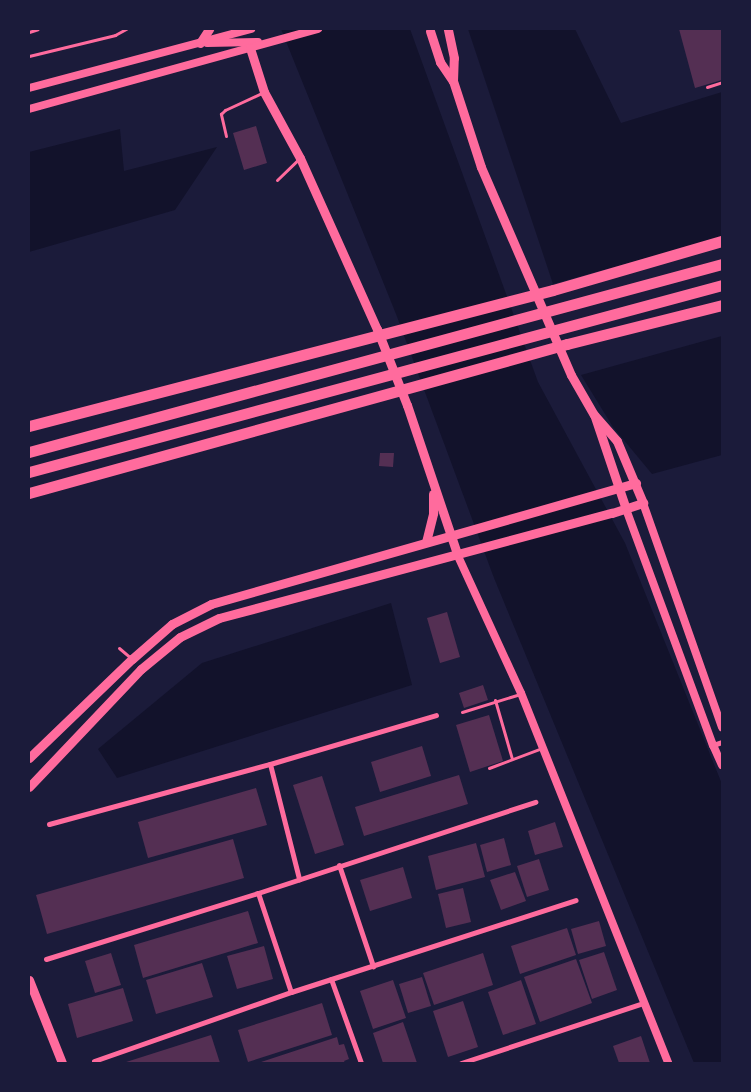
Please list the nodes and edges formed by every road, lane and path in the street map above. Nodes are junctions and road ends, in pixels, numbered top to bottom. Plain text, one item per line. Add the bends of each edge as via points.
1 (38, 29) edge
2 (126, 29) edge
3 (209, 29) edge
4 (251, 29) edge
5 (318, 29) edge
6 (448, 29) edge
7 (429, 30) edge
8 (29, 32) edge
9 (271, 42) junction
10 (200, 43) junction
11 (250, 48) junction
12 (29, 56) edge
13 (453, 81) junction
14 (722, 82) edge
15 (707, 87) dead end
16 (29, 88) edge
17 (264, 92) junction
18 (29, 109) edge
19 (226, 136) dead end
20 (300, 158) junction
21 (277, 180) dead end
22 (722, 241) edge
23 (722, 264) edge
24 (722, 285) edge
25 (722, 305) edge
26 (594, 415) junction
27 (29, 426) edge
28 (29, 452) edge
29 (29, 472) edge
30 (432, 481) junction
31 (636, 484) junction
32 (619, 489) junction
33 (29, 493) edge
34 (643, 503) junction
35 (626, 509) junction
36 (450, 536) junction
37 (426, 542) junction
38 (457, 554) junction
39 (119, 648) dead end
40 (132, 659) junction
41 (520, 693) junction
42 (496, 700) junction
43 (462, 712) dead end
44 (436, 715) dead end
45 (722, 727) edge
46 (722, 742) edge
47 (713, 745) junction
48 (542, 748) junction
49 (29, 758) edge
50 (512, 759) junction
51 (270, 764) junction
52 (722, 764) edge
53 (489, 768) dead end
54 (29, 788) edge
55 (535, 802) dead end
56 (49, 824) dead end
57 (339, 865) junction
58 (299, 879) junction
59 (258, 893) junction
60 (576, 900) dead end
61 (46, 959) dead end
62 (372, 966) junction
63 (331, 979) junction
64 (29, 980) edge
65 (291, 992) junction
66 (644, 1003) junction
67 (94, 1061) dead end
68 (62, 1063) edge
69 (361, 1063) edge
70 (461, 1063) edge
71 (668, 1063) edge

1 - 8 lane
2 - 12 lane via 115,36
3 - 10 main road
4 - 10 street
5 - 9 street
6 - 13 main road via 454,58
7 - 13 main road via 440,62
9 - 10 street
9 - 11 street
10 - 16 street
11 - 17 main road
11 - 18 street
13 - 26 main road via 495,201 571,375
14 - 15 lane
17 - 19 lane via 221,114
17 - 20 main road
20 - 21 lane
20 - 30 main road via 377,330 407,405
22 - 27 highway via 553,290
23 - 28 highway
24 - 29 highway
25 - 33 highway via 567,344
26 - 31 main road via 617,441
26 - 32 main road
30 - 36 main road
30 - 37 main road via 433,513
31 - 32 main road
31 - 34 main road
32 - 35 main road
32 - 36 main road
34 - 35 main road
34 - 45 street
35 - 38 main road
35 - 47 street
36 - 37 main road
36 - 38 main road
37 - 40 main road via 211,604 172,624
38 - 41 street
38 - 54 main road via 219,618 180,637 140,669
39 - 40 lane
40 - 49 main road
41 - 42 lane
41 - 48 street
42 - 43 lane
42 - 50 lane
44 - 51 street
46 - 47 street
47 - 52 street
48 - 50 lane
48 - 66 street
50 - 53 lane
51 - 56 street
51 - 58 street
55 - 57 street
57 - 58 street
57 - 62 street
58 - 59 street
59 - 61 street
59 - 65 street
60 - 62 street
62 - 63 street
63 - 65 street
63 - 69 street
64 - 68 main road
65 - 67 street
66 - 70 street
66 - 71 street

